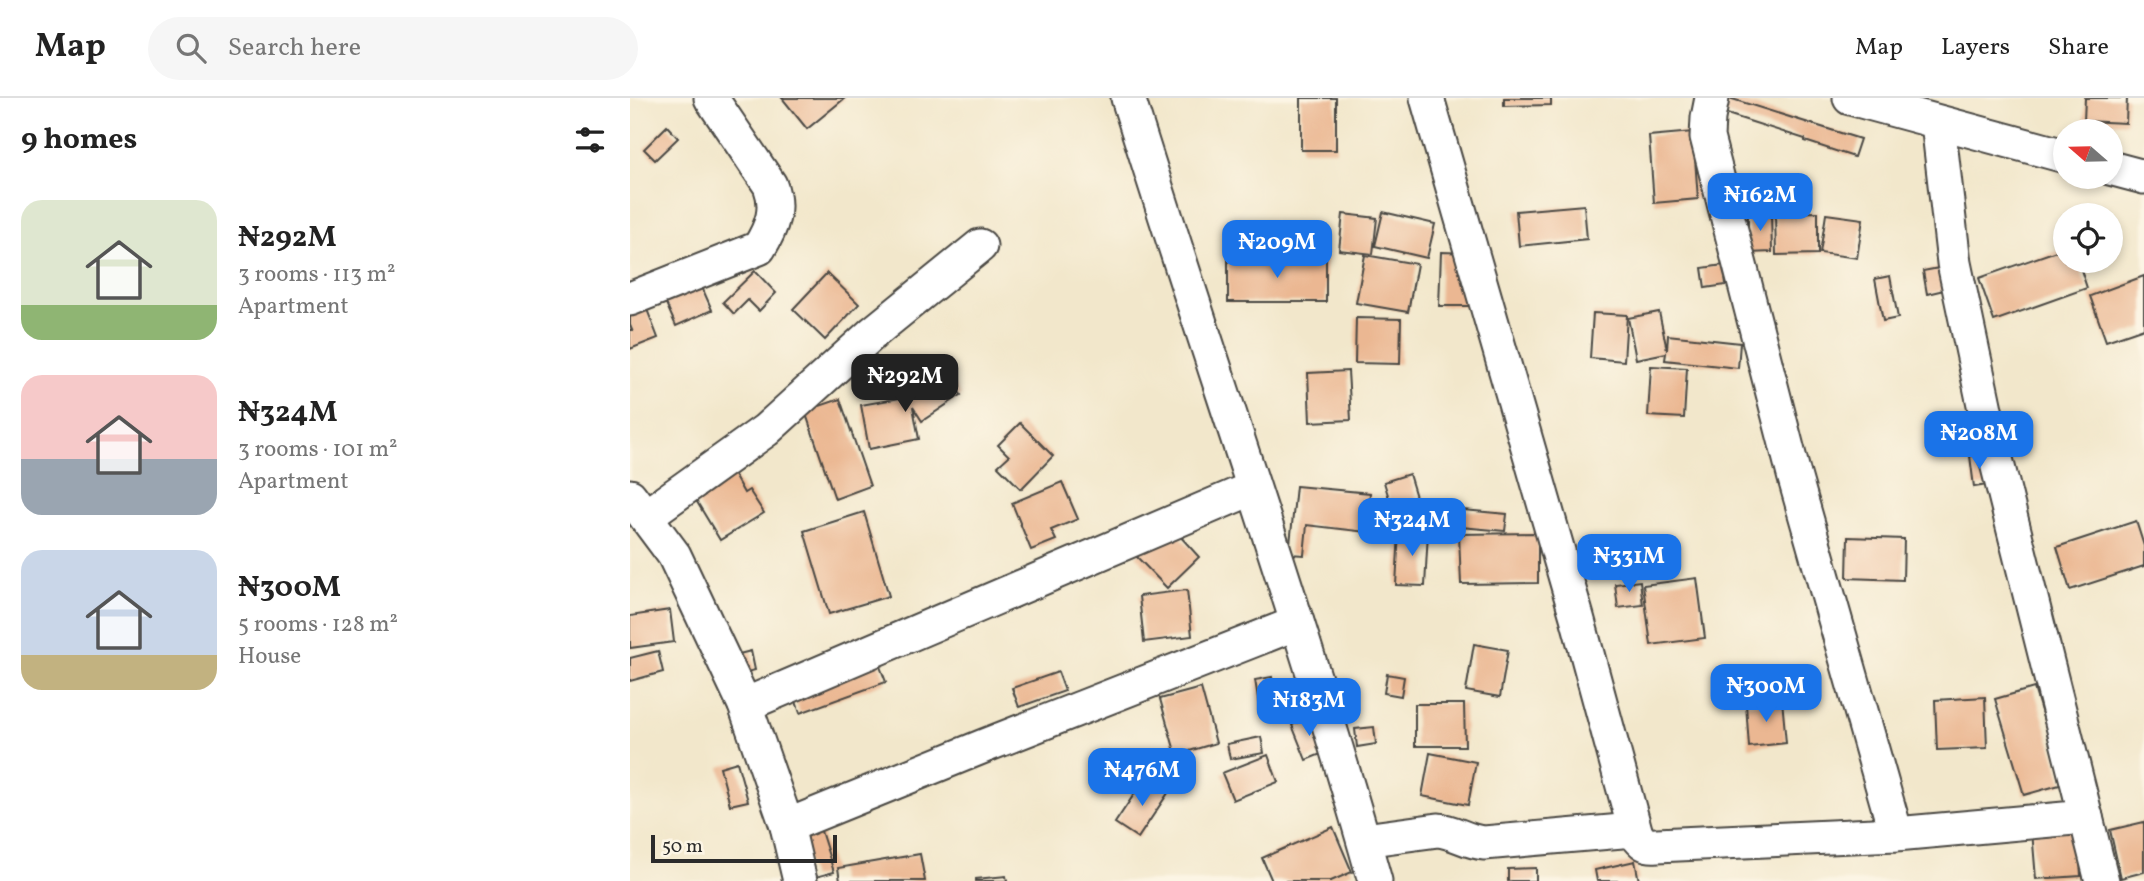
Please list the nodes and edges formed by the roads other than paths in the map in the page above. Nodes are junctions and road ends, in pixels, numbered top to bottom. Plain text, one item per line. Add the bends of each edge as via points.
1 (711, 98) edge
2 (1128, 98) edge
3 (1427, 98) edge
4 (1712, 98) edge
5 (1850, 98) edge
6 (1885, 103) edge
7 (1938, 123) junction
8 (2053, 153) edge
9 (2123, 171) edge
10 (2144, 177) edge
11 (980, 246) dead end
12 (630, 299) edge
13 (1253, 488) junction
14 (638, 506) edge
15 (1297, 623) junction
16 (744, 705) junction
17 (2086, 817) junction
18 (787, 826) junction
19 (1896, 834) junction
20 (1636, 835) junction
21 (1364, 840) junction
22 (800, 881) edge
23 (1375, 881) edge
24 (2102, 881) edge

1 - 12 street via 770,185 775,197 770,231 760,248
2 - 13 street
3 - 20 street
4 - 19 street via 1707,136 1794,475
5 - 6 street
6 - 7 street
7 - 8 street
7 - 17 street via 1954,263 1993,447
9 - 10 street
11 - 14 street via 874,332 766,430
13 - 15 street
13 - 16 street
14 - 16 street via 674,555
15 - 18 street
15 - 21 street
16 - 18 street
17 - 19 street
17 - 24 street
18 - 22 street
19 - 20 street via 1648,846
20 - 21 street via 1622,831 1483,843 1438,830
21 - 23 street

